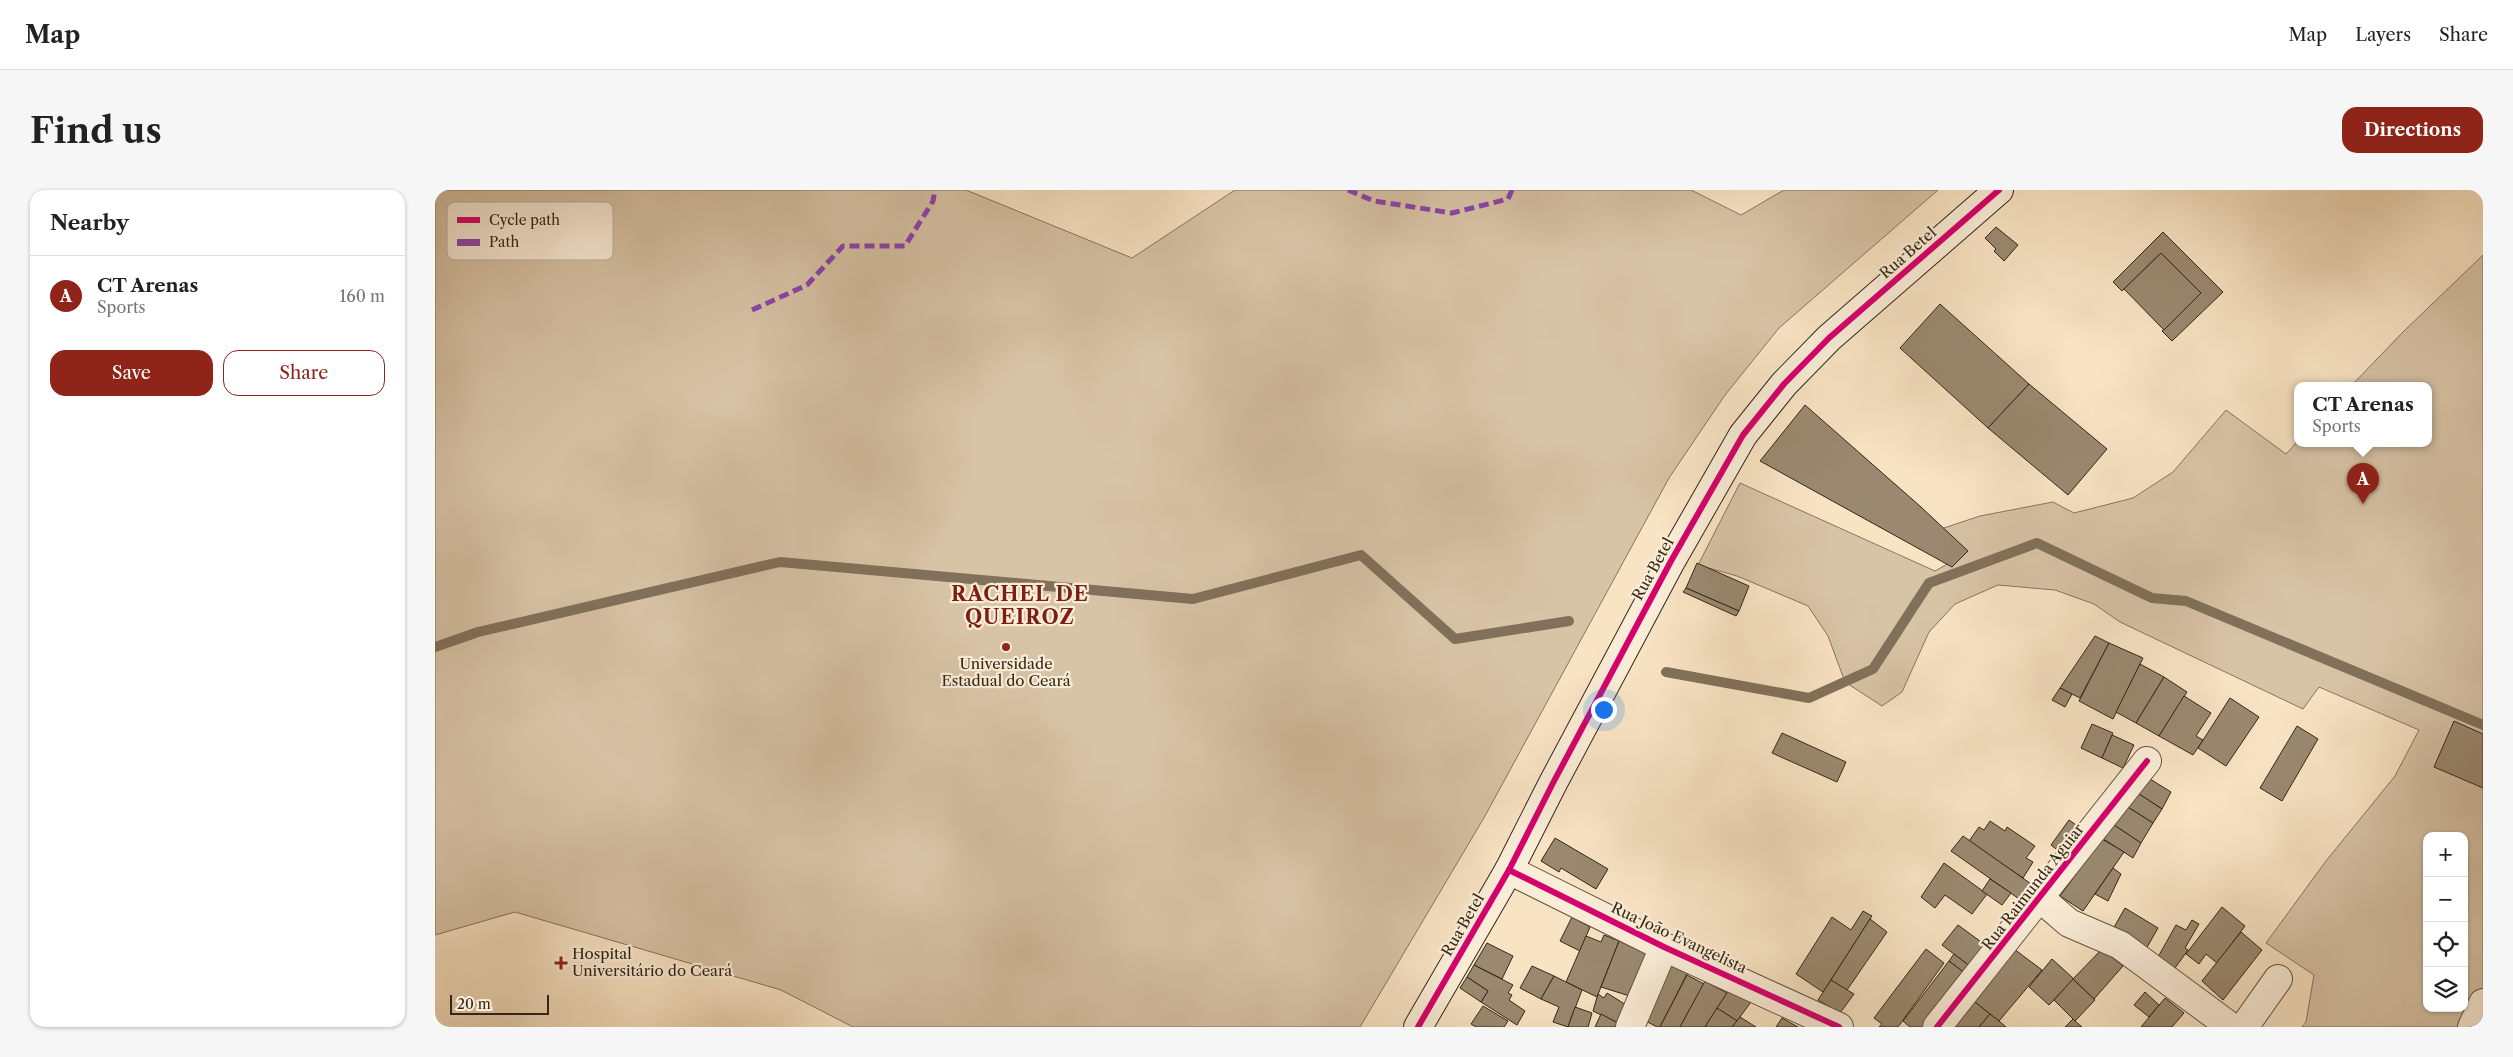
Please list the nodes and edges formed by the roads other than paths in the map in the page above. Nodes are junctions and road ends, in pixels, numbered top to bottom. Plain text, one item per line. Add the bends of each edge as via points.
1 (1999, 190) edge
2 (2147, 761) dead end
3 (1509, 870) junction
4 (2040, 898) junction
5 (1664, 946) junction
6 (2278, 979) dead end
7 (2483, 1003) edge
8 (1418, 1027) edge
9 (1630, 1027) edge
10 (1839, 1027) edge
11 (1937, 1027) edge
12 (2231, 1027) edge
13 (2243, 1027) edge
14 (2472, 1027) edge

1 - 3 street, Rua Betel via 1829,338 1784,384 1743,435 1667,569
2 - 4 street, Rua Raimunda Aguiar
3 - 5 street, Rua João Evangelista
3 - 8 street, Rua Betel
4 - 11 street, Rua Raimunda Aguiar
4 - 12 street via 2069,923 2120,945
5 - 9 street
5 - 10 street, Rua João Evangelista
6 - 13 street
7 - 14 street

